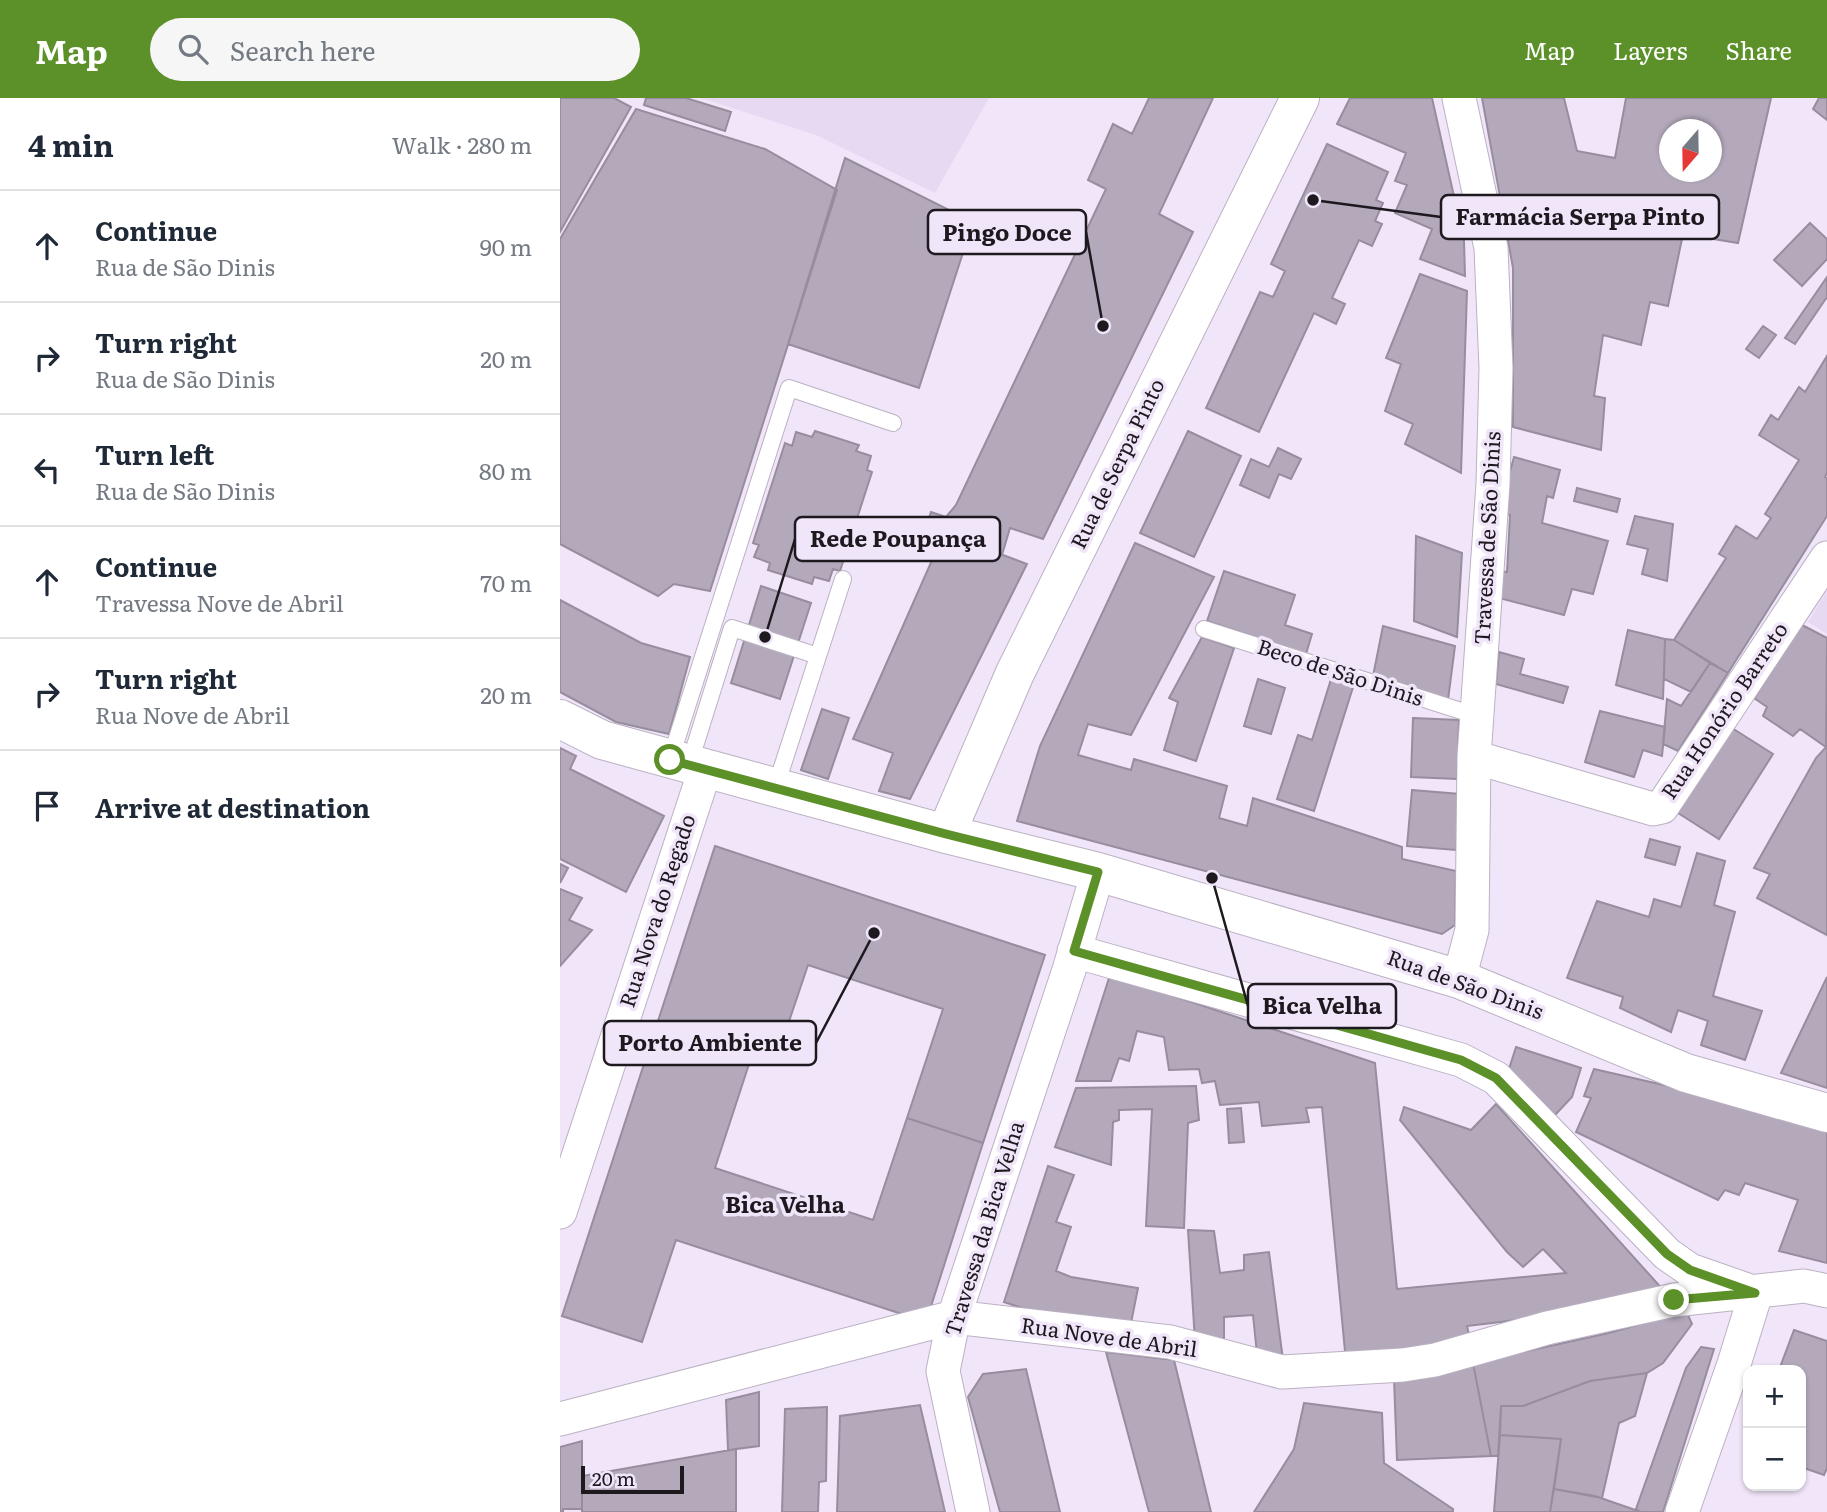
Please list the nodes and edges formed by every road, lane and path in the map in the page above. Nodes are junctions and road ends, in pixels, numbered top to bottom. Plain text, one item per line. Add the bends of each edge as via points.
1 (1300, 98) edge
2 (1459, 98) edge
3 (893, 423) dead end
4 (1827, 558) edge
5 (843, 579) dead end
6 (1204, 629) dead end
7 (818, 656) junction
8 (1477, 716) junction
9 (560, 719) edge
10 (1474, 757) junction
11 (688, 765) junction
12 (775, 789) junction
13 (946, 834) junction
14 (1098, 872) junction
15 (1074, 951) junction
16 (1459, 979) junction
17 (1827, 1113) edge
18 (560, 1212) edge
19 (1827, 1291) edge
20 (1755, 1293) junction
21 (954, 1317) junction
22 (560, 1419) edge
23 (973, 1512) edge
24 (1682, 1512) edge

1 - 13 street, Rua de Serpa Pinto via 1015,673
2 - 8 street, Travessa de São Dinis via 1491,248 1496,368
3 - 11 lane via 789,388
4 - 10 street, Rua Honório Barreto via 1662,807 1653,809
5 - 7 lane
6 - 8 lane, Beco de São Dinis
7 - 11 lane via 732,628
7 - 12 lane
8 - 10 street, Travessa de São Dinis
9 - 11 street, Rua de São Dinis via 602,740
10 - 16 street, Travessa de São Dinis via 1472,930
11 - 12 street, Rua de São Dinis
11 - 18 street, Rua Nova do Regado
12 - 13 street, Rua de São Dinis
13 - 14 street, Rua de São Dinis
14 - 15 street
14 - 16 street, Rua de São Dinis
15 - 20 street via 1461,1060 1496,1078 1667,1254 1690,1270
15 - 21 street, Travessa da Bica Velha
16 - 17 street, Rua de São Dinis via 1686,1073
19 - 20 street, Rua Nove de Abril via 1804,1286
20 - 21 street, Rua Nove de Abril via 1674,1300 1547,1328 1435,1360 1282,1373 1170,1342
20 - 24 street
21 - 22 street, Rua Nove de Abril
21 - 23 street, Travessa da Bica Velha via 943,1371

